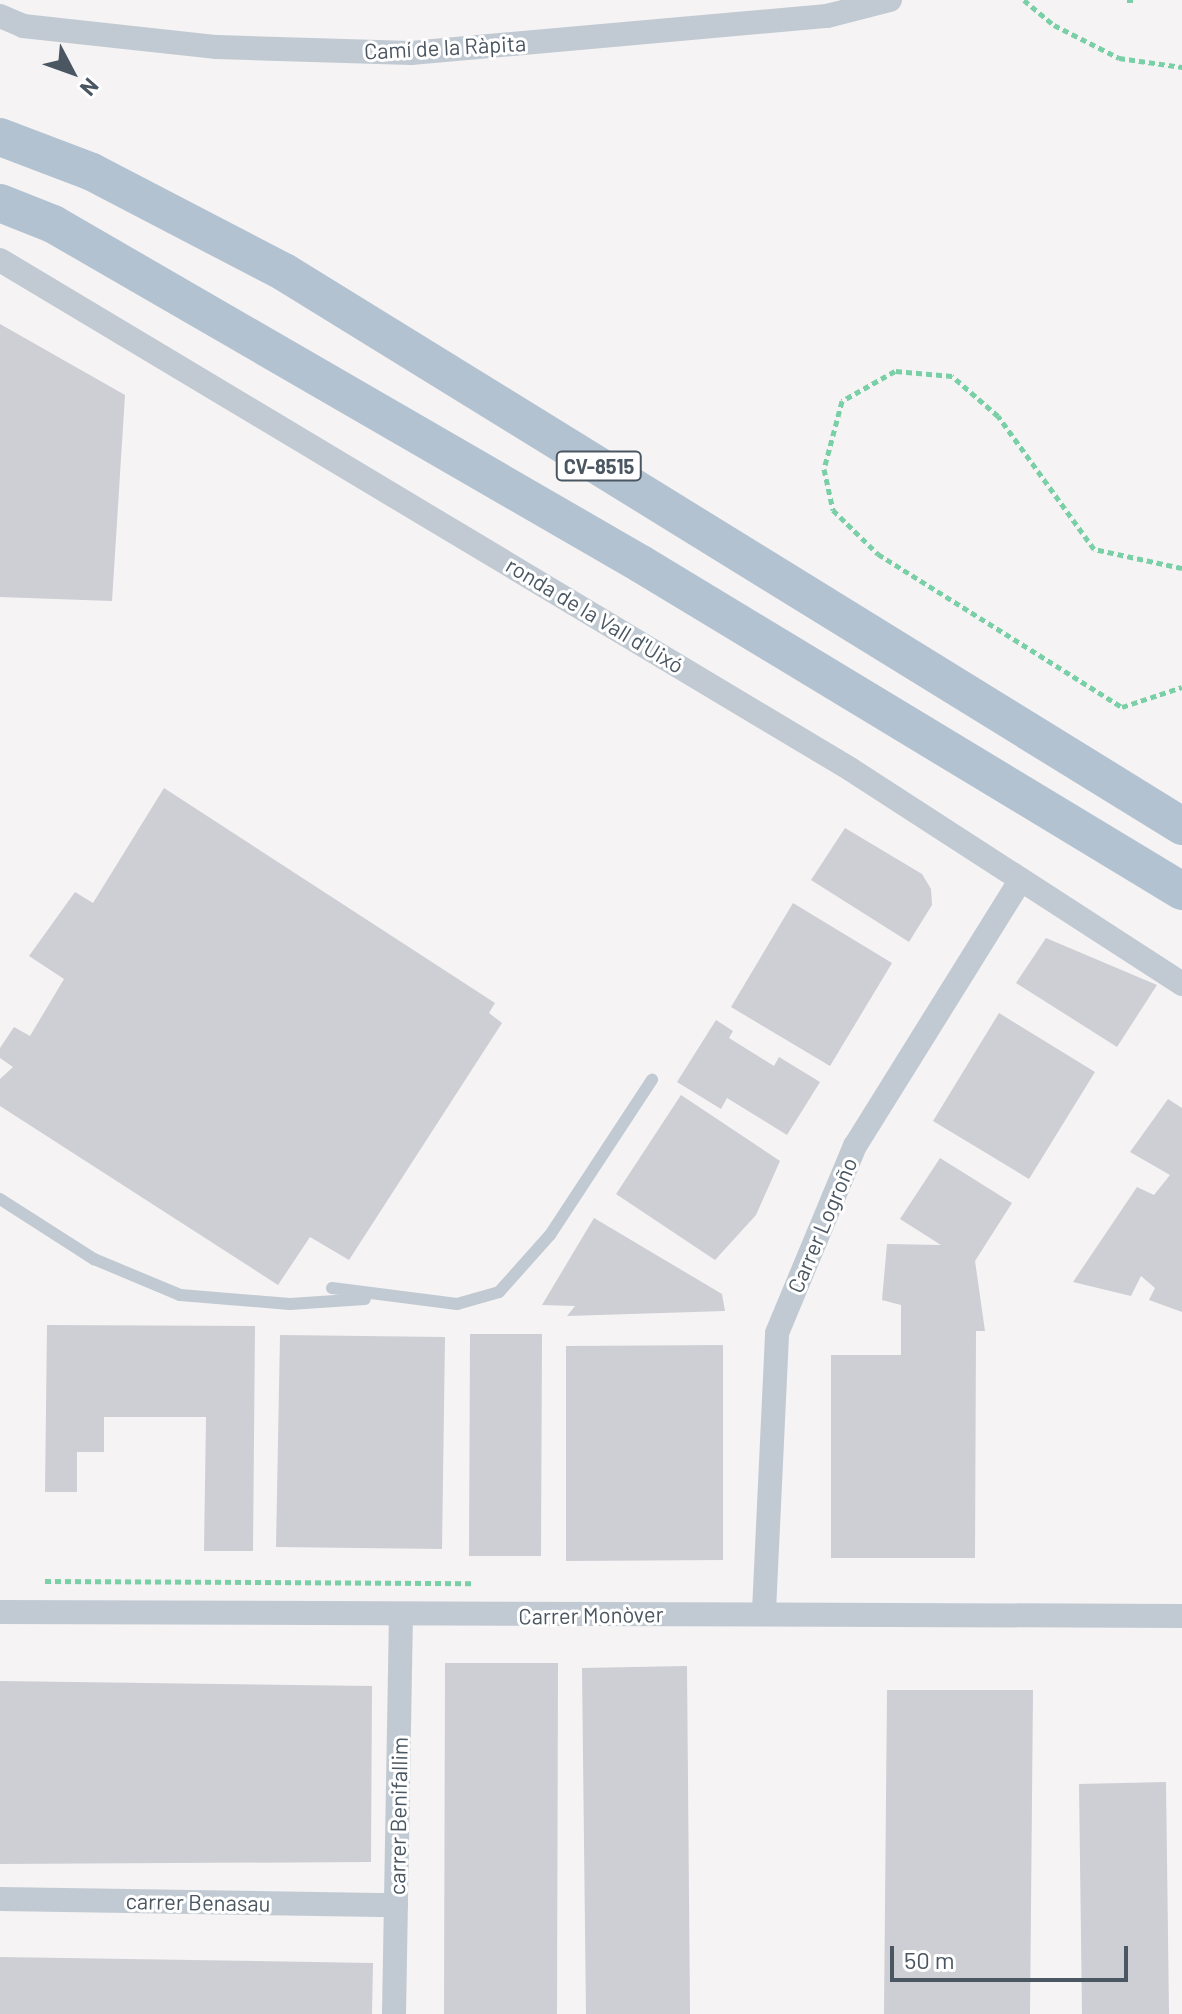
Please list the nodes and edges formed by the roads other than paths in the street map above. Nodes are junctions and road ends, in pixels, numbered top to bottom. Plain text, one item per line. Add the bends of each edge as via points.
1 (890, 0) edge
2 (0, 16) edge
3 (0, 137) edge
4 (0, 203) edge
5 (0, 260) edge
6 (1182, 826) edge
7 (1019, 883) junction
8 (1182, 891) edge
9 (1182, 984) edge
10 (652, 1080) dead end
11 (0, 1199) edge
12 (332, 1288) dead end
13 (381, 1298) junction
14 (2, 1607) edge
15 (764, 1611) junction
16 (1182, 1616) edge
17 (401, 1619) junction
18 (0, 1899) edge
19 (396, 1905) junction
20 (394, 2014) edge

1 - 2 street, Camí de la Ràpita via 827,16 411,53 217,47 23,26
3 - 6 main road, CV-8515 via 92,172 284,272
4 - 8 main road, CV-8515 via 53,224 641,564
5 - 7 street, ronda de la Vall d'Uixó via 850,769
7 - 9 street, ronda de la Vall d'Uixó
7 - 15 street, Carrer Logroño via 855,1146 777,1333
10 - 13 lane via 550,1235 499,1292 457,1304
11 - 13 lane via 94,1259 180,1295 290,1304
12 - 13 lane
14 - 17 street, Carrer Monòver
15 - 16 street, Carrer Monòver
15 - 17 street, Carrer Monòver
17 - 19 street, carrer Benifallim
18 - 19 street, carrer Benasau
19 - 20 street, carrer Benifallim

